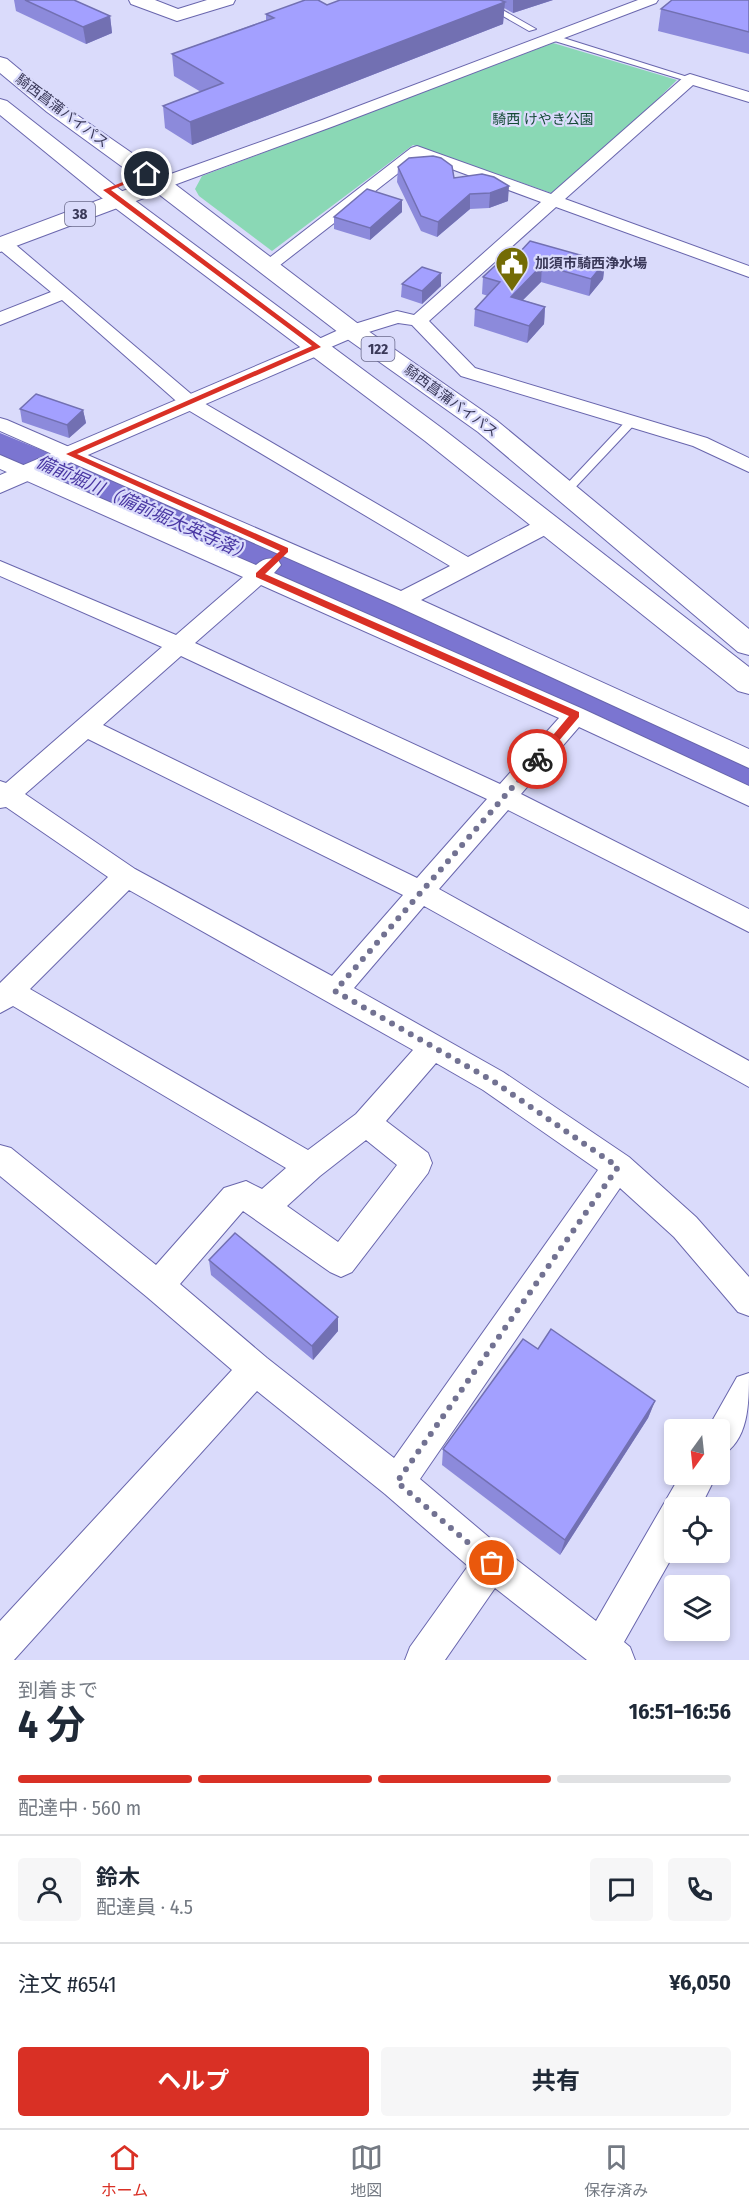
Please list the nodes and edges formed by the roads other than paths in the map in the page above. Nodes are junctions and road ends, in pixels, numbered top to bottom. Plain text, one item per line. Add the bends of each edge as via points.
1 (138, 0) edge
2 (226, 0) edge
3 (479, 0) edge
4 (612, 0) edge
5 (651, 0) edge
6 (532, 29) junction
7 (551, 37) junction
8 (0, 63) edge
9 (690, 79) junction
10 (749, 97) edge
11 (0, 105) edge
12 (154, 179) junction
13 (113, 195) junction
14 (555, 201) junction
15 (1, 236) edge
16 (268, 265) junction
17 (749, 272) edge
18 (64, 293) junction
19 (0, 320) edge
20 (418, 321) junction
21 (352, 331) junction
22 (317, 347) junction
23 (190, 403) junction
24 (630, 423) junction
25 (0, 424) edge
26 (70, 454) junction
27 (0, 461) edge
28 (749, 466) edge
29 (32, 471) junction
30 (0, 485) edge
31 (567, 490) junction
32 (547, 525) junction
33 (284, 552) junction
34 (467, 566) junction
35 (261, 573) junction
36 (5, 575) edge
37 (402, 600) junction
38 (179, 645) junction
39 (749, 645) edge
40 (749, 682) edge
41 (575, 715) junction
42 (87, 728) junction
43 (749, 759) edge
44 (2, 795) edge
45 (505, 797) junction
46 (749, 797) edge
47 (126, 876) junction
48 (421, 892) junction
49 (749, 921) edge
50 (335, 991) junction
51 (5, 996) edge
52 (433, 1047) junction
53 (749, 1075) edge
54 (366, 1123) junction
55 (0, 1158) edge
56 (309, 1166) junction
57 (618, 1167) junction
58 (263, 1208) junction
59 (158, 1286) junction
60 (749, 1300) edge
61 (255, 1369) junction
62 (749, 1389) edge
63 (730, 1422) edge
64 (397, 1482) junction
65 (664, 1540) edge
66 (492, 1563) junction
67 (0, 1648) edge
68 (609, 1653) edge
69 (423, 1660) edge

1 - 2 main road via 177,15
3 - 6 lane
4 - 6 street
5 - 7 street
6 - 7 street
6 - 12 street
7 - 9 lane
7 - 12 street via 328,123
8 - 12 main road, 騎西菖蒲バイパス / 122 via 54,108
9 - 10 street
9 - 14 street
11 - 13 main road, 騎西菖蒲バイパス / 122
12 - 13 main road, 38
12 - 16 main road, 騎西菖蒲バイパス / 122
13 - 15 main road, 38
13 - 22 main road, 騎西菖蒲バイパス / 122
14 - 16 street via 417,151
14 - 17 street
14 - 20 street
15 - 18 street
16 - 21 main road, 騎西菖蒲バイパス / 122
18 - 19 street
18 - 23 street
20 - 21 street via 397,317
20 - 24 street via 468,372
21 - 22 street
21 - 31 main road, 騎西菖蒲バイパス / 122 via 487,426
22 - 23 main road
22 - 32 main road, 騎西菖蒲バイパス / 122
23 - 26 main road
23 - 34 street
24 - 28 street via 700,442
24 - 31 lane
25 - 26 street
26 - 29 main road
26 - 33 street
27 - 29 street
29 - 30 main road
29 - 35 street
31 - 39 main road, 騎西菖蒲バイパス / 122
32 - 34 street
32 - 40 main road, 騎西菖蒲バイパス / 122
33 - 35 street
33 - 37 street
34 - 37 street
35 - 38 street
35 - 41 street
36 - 38 street
37 - 43 street
38 - 42 street
38 - 45 street
41 - 45 street
41 - 46 street
42 - 44 street
42 - 48 street
44 - 47 street
45 - 48 street
45 - 49 street
47 - 50 street
47 - 51 street
48 - 50 street
48 - 53 street
50 - 52 street
51 - 56 street
52 - 54 street
52 - 57 street via 493,1081
54 - 56 street
54 - 58 street via 417,1163 342,1262
55 - 59 street
56 - 58 street
57 - 60 street via 685,1227
57 - 64 street
58 - 59 street via 246,1195 235,1198
59 - 61 street
61 - 64 street
61 - 67 street
62 - 63 street
64 - 66 street
65 - 68 street
66 - 68 street
66 - 69 street

